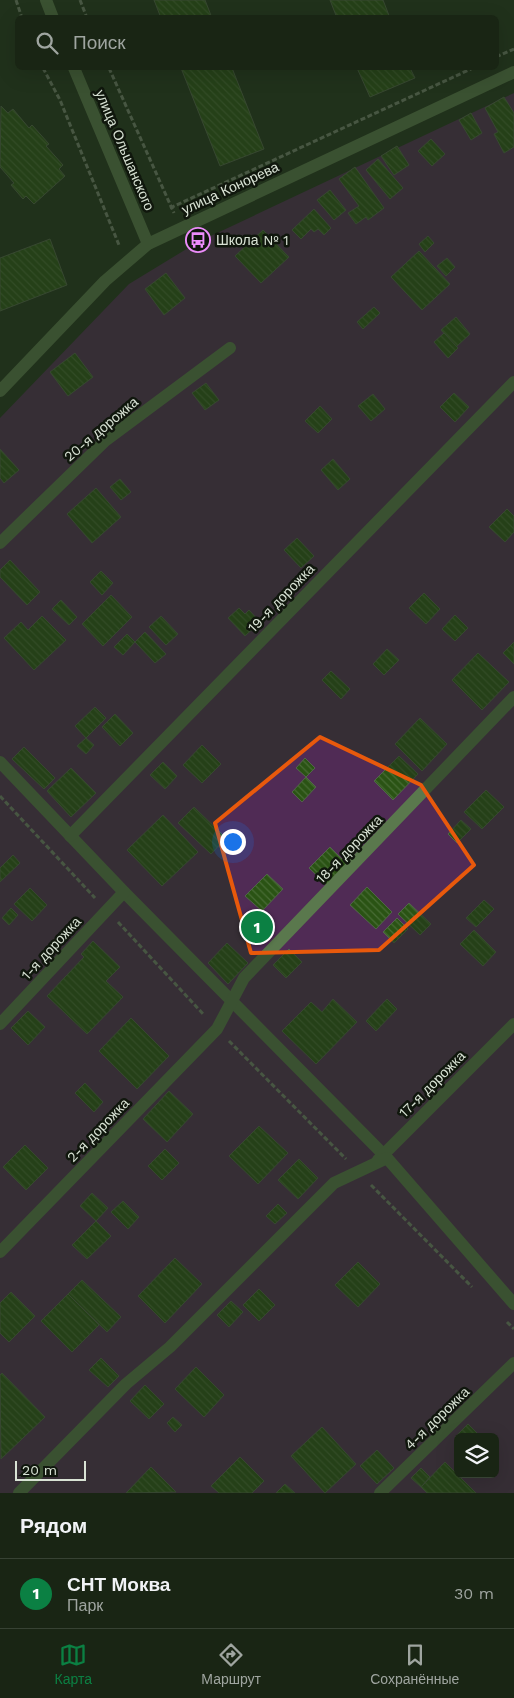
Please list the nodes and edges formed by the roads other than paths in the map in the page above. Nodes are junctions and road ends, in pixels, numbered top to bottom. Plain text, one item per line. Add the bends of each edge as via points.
1 (46, 0) edge
2 (53, 15) edge
3 (75, 70) edge
4 (514, 72) edge
5 (148, 244) junction
6 (230, 348) dead end
7 (514, 382) edge
8 (0, 391) edge
9 (0, 543) edge
10 (514, 697) edge
11 (0, 762) edge
12 (70, 836) junction
13 (124, 892) junction
14 (232, 999) junction
15 (0, 1024) edge
16 (514, 1024) edge
17 (217, 1029) joint
18 (385, 1156) junction
19 (0, 1252) edge
20 (514, 1304) edge
21 (514, 1364) edge
22 (19, 1493) edge
23 (380, 1493) edge

1 - 2 street
3 - 5 street, улица Ольшанского
4 - 5 street, улица Конорева
5 - 8 street, улица Конорева via 105,281
6 - 9 street, 20-я дорожка via 105,441
7 - 12 street, 19-я дорожка
10 - 14 street, 18-я дорожка via 244,978
11 - 12 street
12 - 13 street
13 - 14 street
13 - 15 street, 1-я дорожка
14 - 17 street, 18-я дорожка
14 - 18 street
16 - 18 street, 17-я дорожка
17 - 19 street, 2-я дорожка
18 - 20 street
18 - 22 street, 17-я дорожка via 371,1167 334,1183 170,1347 126,1384
21 - 23 street, 4-я дорожка

